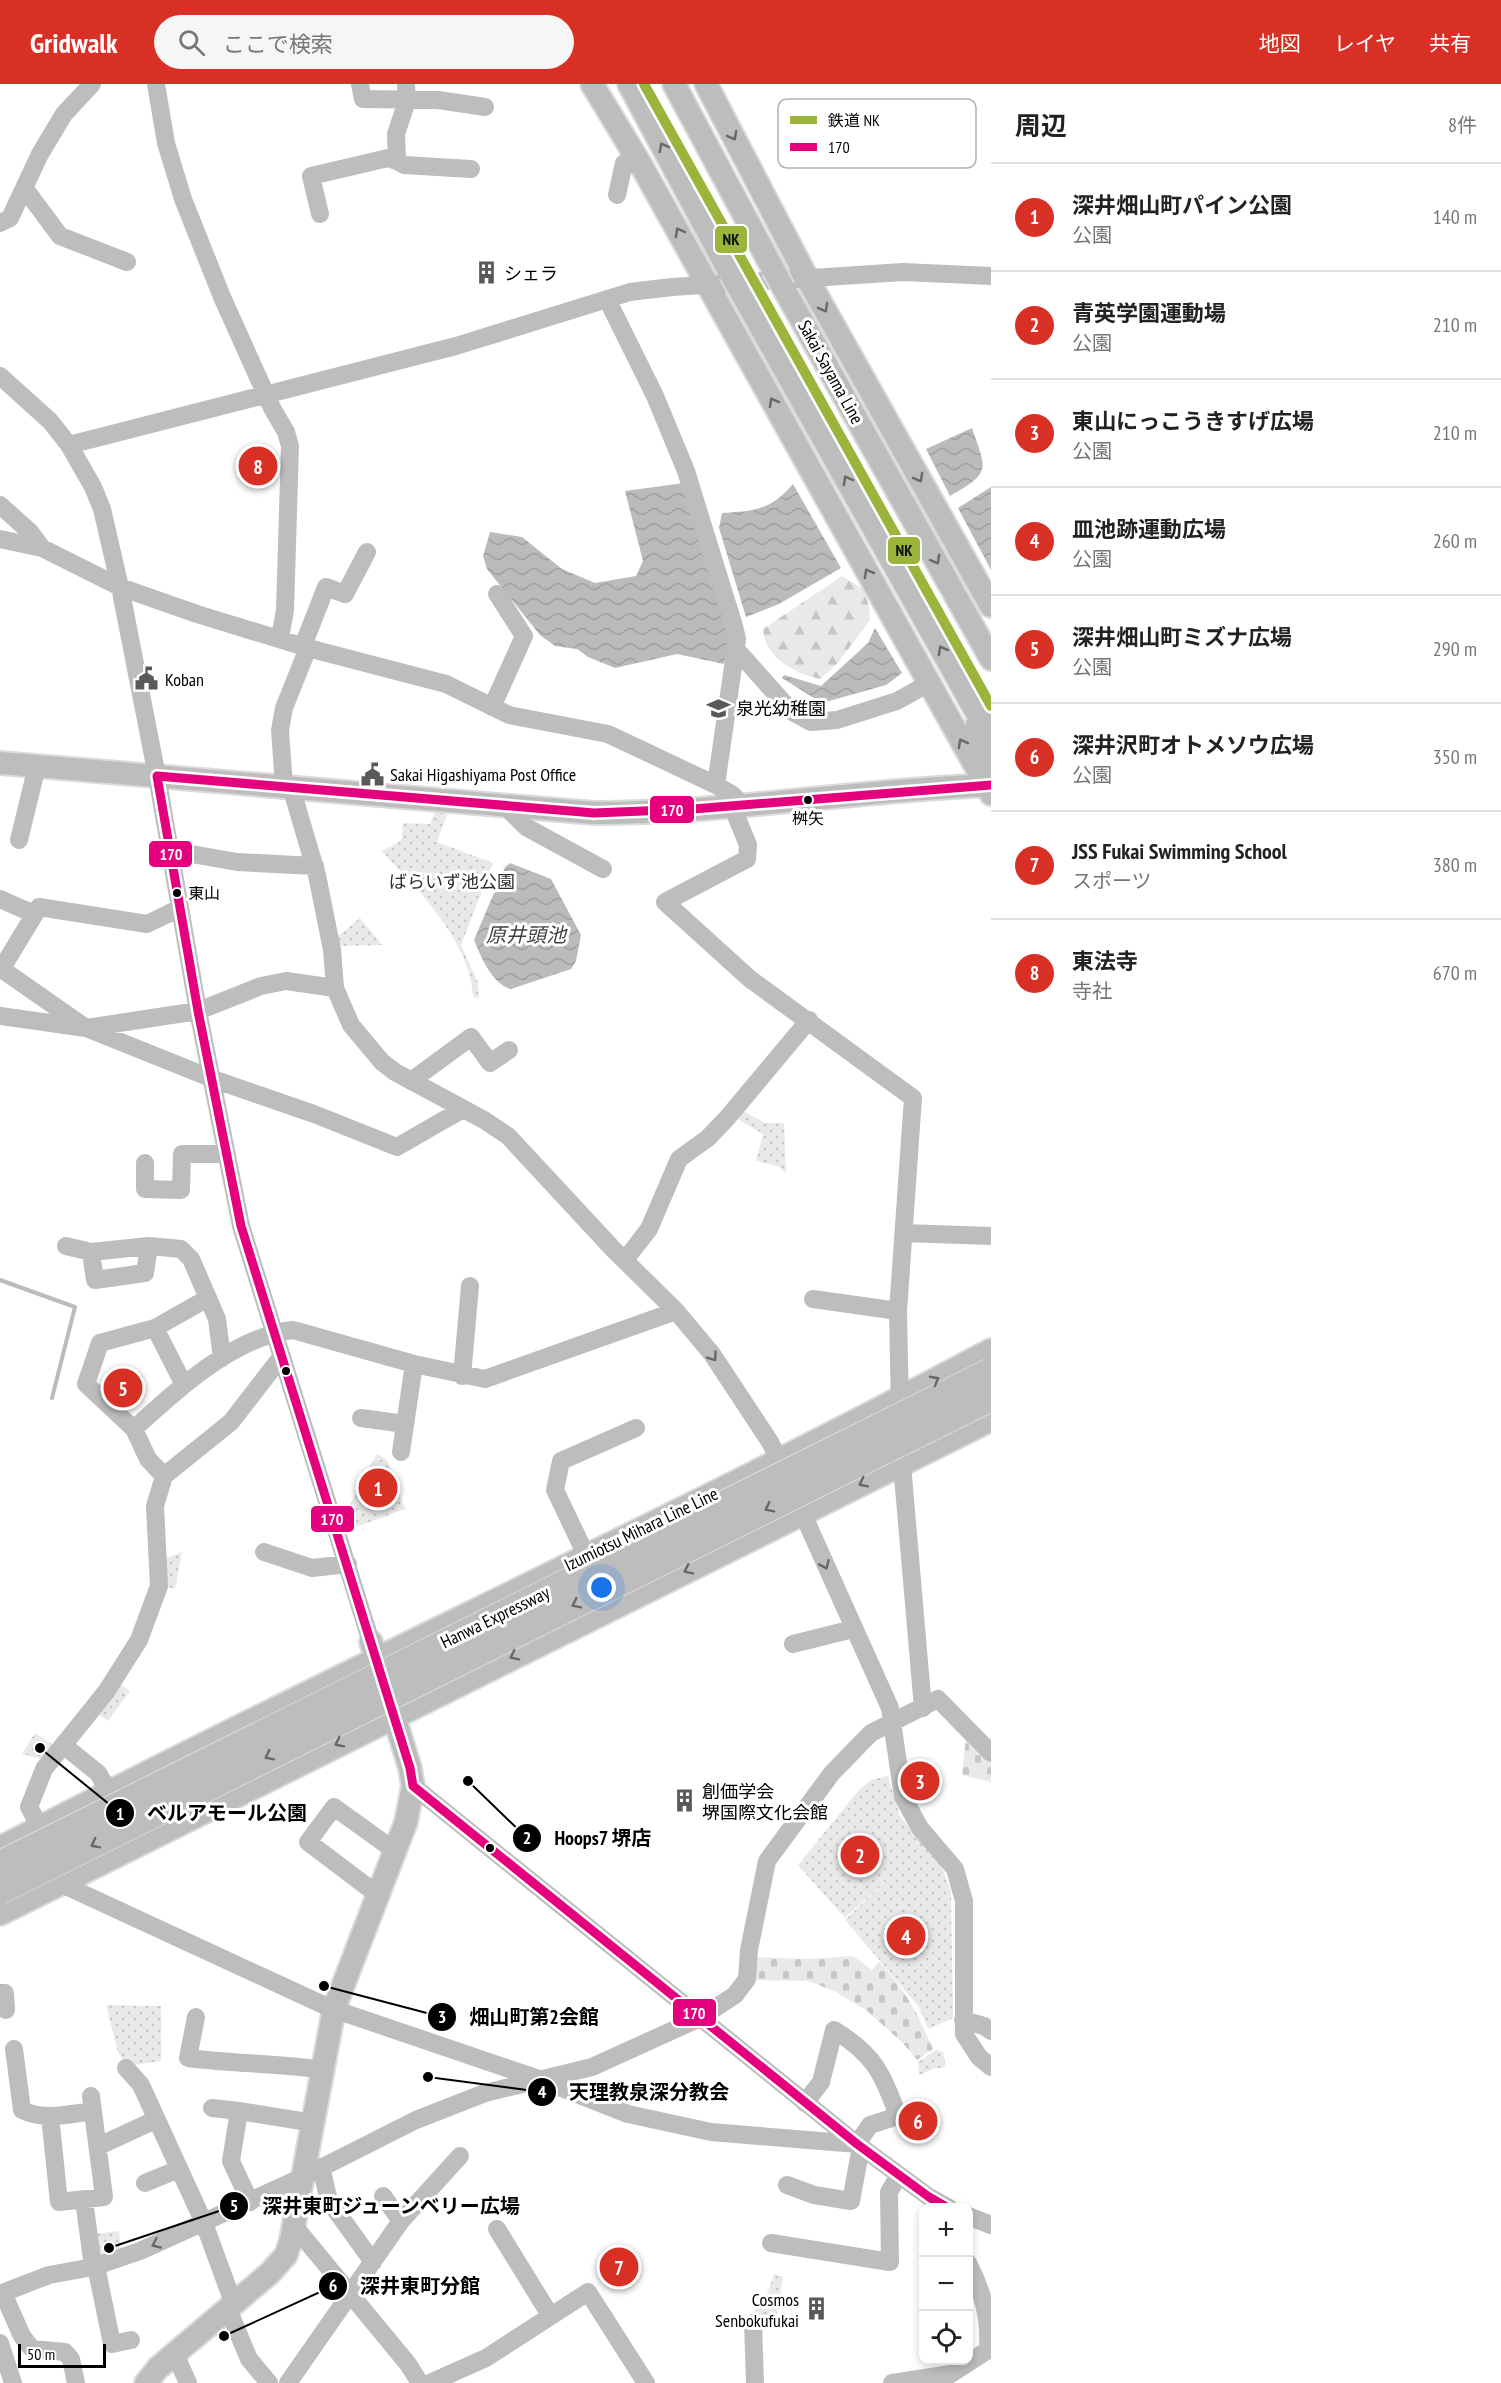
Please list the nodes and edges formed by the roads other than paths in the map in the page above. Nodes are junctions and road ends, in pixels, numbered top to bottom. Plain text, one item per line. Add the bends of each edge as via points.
1 (92, 84) edge
2 (156, 84) edge
3 (360, 84) edge
4 (592, 84) edge
5 (629, 84) edge
6 (674, 84) edge
7 (706, 84) edge
8 (406, 92) edge
9 (485, 107) dead end
10 (397, 161) junction
11 (641, 165) junction
12 (471, 169) dead end
13 (25, 189) junction
14 (617, 195) dead end
15 (320, 214) dead end
16 (0, 223) edge
17 (126, 262) dead end
18 (991, 276) edge
19 (807, 278) junction
20 (709, 285) junction
21 (607, 299) junction
22 (0, 376) edge
23 (268, 396) junction
24 (69, 446) junction
25 (0, 505) edge
26 (0, 539) edge
27 (42, 548) junction
28 (367, 552) dead end
29 (120, 586) junction
30 (497, 594) dead end
31 (991, 606) edge
32 (280, 638) junction
33 (305, 647) junction
34 (735, 648) junction
35 (989, 655) edge
36 (929, 683) junction
37 (962, 685) junction
38 (492, 707) junction
39 (991, 738) edge
40 (991, 759) edge
41 (0, 763) edge
42 (37, 766) junction
43 (157, 776) junction
44 (716, 785) junction
45 (288, 787) junction
46 (989, 788) edge
47 (504, 806) junction
48 (738, 808) junction
49 (19, 840) dead end
50 (169, 850) junction
51 (315, 867) junction
52 (603, 869) dead end
53 (0, 899) edge
54 (180, 908) junction
55 (34, 914) junction
56 (1, 968) edge
57 (335, 988) junction
58 (198, 1011) junction
59 (0, 1016) edge
60 (809, 1020) junction
61 (86, 1028) junction
62 (509, 1050) dead end
63 (213, 1079) junction
64 (411, 1081) junction
65 (463, 1109) junction
66 (227, 1154) junction
67 (145, 1163) dead end
68 (905, 1233) junction
69 (991, 1236) edge
70 (66, 1246) dead end
71 (149, 1246) junction
72 (91, 1252) junction
73 (625, 1260) junction
74 (470, 1286) dead end
75 (208, 1298) junction
76 (813, 1299) dead end
77 (676, 1311) junction
78 (898, 1311) junction
79 (155, 1328) junction
80 (275, 1332) junction
81 (991, 1350) edge
82 (282, 1356) junction
83 (222, 1358) junction
84 (414, 1364) junction
85 (991, 1371) edge
86 (462, 1376) junction
87 (183, 1383) junction
88 (991, 1398) edge
89 (900, 1399) junction
90 (361, 1418) dead end
91 (991, 1420) edge
92 (405, 1424) junction
93 (636, 1428) dead end
94 (134, 1429) junction
95 (400, 1452) dead end
96 (780, 1461) junction
97 (901, 1464) junction
98 (164, 1476) junction
99 (803, 1513) junction
100 (264, 1551) dead end
101 (586, 1555) junction
102 (348, 1564) junction
103 (854, 1629) junction
104 (793, 1644) dead end
105 (374, 1651) junction
106 (923, 1708) junction
107 (394, 1716) junction
108 (894, 1723) junction
109 (63, 1745) junction
110 (991, 1753) edge
111 (413, 1786) junction
112 (109, 1792) junction
113 (40, 1827) junction
114 (0, 1848) edge
115 (395, 1851) junction
116 (0, 1857) edge
117 (0, 1864) edge
118 (60, 1883) junction
119 (0, 1891) edge
120 (378, 1895) junction
121 (0, 1914) edge
122 (334, 2009) junction
123 (196, 2017) dead end
124 (700, 2018) junction
125 (963, 2020) junction
126 (991, 2031) edge
127 (10, 2062) edge
128 (126, 2067) dead end
129 (991, 2067) edge
130 (323, 2070) junction
131 (539, 2079) junction
132 (805, 2103) junction
133 (212, 2108) dead end
134 (239, 2111) junction
135 (50, 2116) junction
136 (155, 2120) junction
137 (314, 2123) junction
138 (99, 2146) junction
139 (859, 2146) junction
140 (460, 2156) dead end
141 (179, 2169) junction
142 (313, 2172) junction
143 (899, 2175) junction
144 (145, 2183) dead end
145 (787, 2185) dead end
146 (383, 2196) dead end
147 (84, 2200) junction
148 (250, 2202) junction
149 (942, 2203) edge
150 (973, 2218) edge
151 (401, 2221) junction
152 (204, 2223) junction
153 (991, 2226) edge
154 (295, 2227) junction
155 (497, 2229) dead end
156 (771, 2243) dead end
157 (373, 2262) junction
158 (95, 2266) junction
159 (973, 2271) edge
160 (1, 2293) edge
161 (349, 2293) junction
162 (231, 2307) junction
163 (550, 2315) junction
164 (753, 2323) dead end
165 (990, 2325) edge
166 (131, 2340) dead end
167 (0, 2343) edge
168 (175, 2354) junction
169 (952, 2379) edge
170 (13, 2383) edge
171 (76, 2383) edge
172 (146, 2383) edge
173 (188, 2383) edge
174 (269, 2383) edge
175 (288, 2383) edge
176 (420, 2383) edge
177 (430, 2383) edge
178 (646, 2383) edge
179 (755, 2383) edge
180 (892, 2383) edge

1 - 13 street via 64,114
2 - 23 street via 166,143 183,199 222,297
3 - 8 street via 363,99
4 - 11 main road
37 -> 5 main road
6 -> 35 main road, Sakai Sayama Line, bridge
7 -> 19 main road
8 - 9 street
8 - 10 street via 396,134
10 - 12 street via 405,165
10 - 15 street via 388,158 311,176
11 - 14 street via 624,163
20 -> 11 main road
13 - 16 street via 10,218
13 - 17 street via 60,236
18 - 19 street via 903,272
19 - 20 street
19 -> 31 main road
20 - 21 street via 630,292
36 -> 20 main road
21 - 23 street via 456,346
21 - 34 street via 655,396 686,471 734,626
22 - 24 street via 50,421
23 - 24 street
23 - 32 street via 290,446 285,610
24 - 29 street via 102,509
25 - 27 street
26 - 27 street
27 - 29 street
28 - 33 street via 345,594 326,587
29 - 32 street
29 - 43 street
30 - 38 street via 524,636
32 - 33 street
33 - 38 street via 446,684
33 - 45 street via 280,730
34 - 36 street via 791,711 811,722 837,720 897,701
34 - 44 street
46 -> 36 main road
37 - 39 main road
37 - 40 main road
38 - 44 street via 509,716 608,734
41 - 42 main road
42 - 43 main road
42 - 49 street
43 - 45 main road
43 - 50 street
44 - 48 street via 734,795
45 - 47 main road
45 - 51 street
46 - 48 main road
47 - 48 main road via 594,813
47 - 52 street via 526,827
48 - 60 street via 748,845 747,859 665,902 750,978
50 - 51 street via 237,862
50 - 54 street
51 - 57 street via 332,950
53 - 55 street
54 - 55 street via 147,924 39,907
54 - 58 street
55 - 56 street
56 - 61 street
57 - 58 street via 286,981
57 - 64 street via 351,1025 366,1044 382,1062
58 - 61 street
58 - 63 street
59 - 61 street
60 - 68 street via 913,1098
60 - 73 street via 728,1117 680,1159 649,1229
61 - 63 street
62 - 64 street via 490,1063 471,1037
63 - 65 street via 398,1147
63 - 66 street
64 - 65 street
65 - 73 street via 508,1137
66 - 67 street via 182,1154 181,1190 146,1189
66 - 80 street via 242,1226
68 - 69 street
68 - 78 street
70 - 72 street
71 - 72 street
71 - 72 street via 145,1273 95,1280
71 - 75 street via 181,1249 191,1259
73 - 77 street
74 - 86 street
75 - 79 street
75 - 83 street via 217,1319
76 - 78 street
77 - 86 street via 485,1379
77 -> 96 street via 712,1354
78 - 89 street
79 - 87 street
79 - 94 street via 100,1343 86,1384
80 - 82 street
80 - 83 street
80 - 84 street via 293,1330
89 -> 81 main road, Izumiotsu Mihara Line Line
82 - 98 street via 231,1422
82 - 102 street
83 - 87 street
84 - 86 street
84 - 92 street
85 - 117 highway, Hanwa Expressway, bridge
87 - 94 street
88 -> 119 highway, Hanwa Expressway, bridge
89 - 96 main road, Izumiotsu Mihara Line Line
89 - 97 street
90 - 92 street
91 - 97 main road
92 - 95 street
93 - 101 street via 561,1461 555,1490
94 - 98 street via 148,1459
96 - 99 street
96 - 101 main road, Izumiotsu Mihara Line Line
97 -> 99 main road
97 - 106 street
98 - 109 street via 155,1506 159,1586 139,1640 106,1692
99 -> 103 street
99 -> 107 main road
100 - 102 street via 312,1568
101 - 105 main road, Izumiotsu Mihara Line Line
102 - 105 street
103 - 104 street
103 - 108 street
105 - 107 main road
105 - 112 main road, Izumiotsu Mihara Line Line
106 - 108 street
106 - 110 street via 938,1699
107 - 111 main road
107 -> 118 main road
108 - 124 street via 871,1733 832,1773 767,1861 747,1979 735,1995
108 - 125 street via 903,1797 920,1828 946,1855 961,1885
109 - 112 street via 98,1773
109 - 113 street via 44,1769 30,1807
111 - 115 main road
111 - 124 street
112 - 113 main road, Izumiotsu Mihara Line Line
113 - 114 main road, Izumiotsu Mihara Line Line
115 - 120 main road
115 - 120 street via 334,1807 308,1842
116 - 118 street
118 - 121 main road
118 - 122 street
120 - 122 main road
122 - 130 main road
122 - 131 street
123 - 130 street via 188,2058
124 - 131 street via 592,2067
124 - 132 street
125 - 126 street
125 - 129 street via 964,2034 971,2046
127 - 135 street via 22,2110 33,2116
128 - 136 street via 141,2085
130 - 137 main road
131 - 139 street via 628,2114 669,2124
131 - 142 street via 485,2093 416,2120
132 - 139 street
132 - 139 street via 821,2082 834,2030 866,2053 884,2077 898,2116 870,2125
133 - 134 street
134 - 137 street
134 - 148 street via 231,2161
135 - 138 street via 92,2103
135 - 147 street via 59,2202
136 - 138 street
136 - 141 street
137 - 142 main road
138 - 147 street via 104,2198
139 - 143 street
139 - 145 street via 851,2201
140 - 151 street
141 - 144 street
141 - 152 street
142 - 148 street
142 - 154 main road
142 - 157 street
143 - 149 street
143 - 156 street via 889,2192 890,2262
146 - 151 street
147 - 158 street
148 - 152 street
150 - 153 street
151 - 157 street
152 -> 158 street
152 - 162 street
154 - 161 street
154 - 162 main road via 285,2254 270,2273
155 - 163 street
157 - 161 street
158 - 160 street via 49,2275
158 - 166 street via 112,2344
159 - 165 street
160 - 171 street via 32,2349 65,2352 71,2359
161 - 175 street
161 - 176 street
162 - 168 main road
162 - 174 street via 249,2359
163 - 177 street via 486,2358
163 - 178 street via 588,2292
164 - 179 street
165 - 169 street via 988,2350
167 - 170 street
168 - 172 main road
168 - 173 street
169 - 180 street

